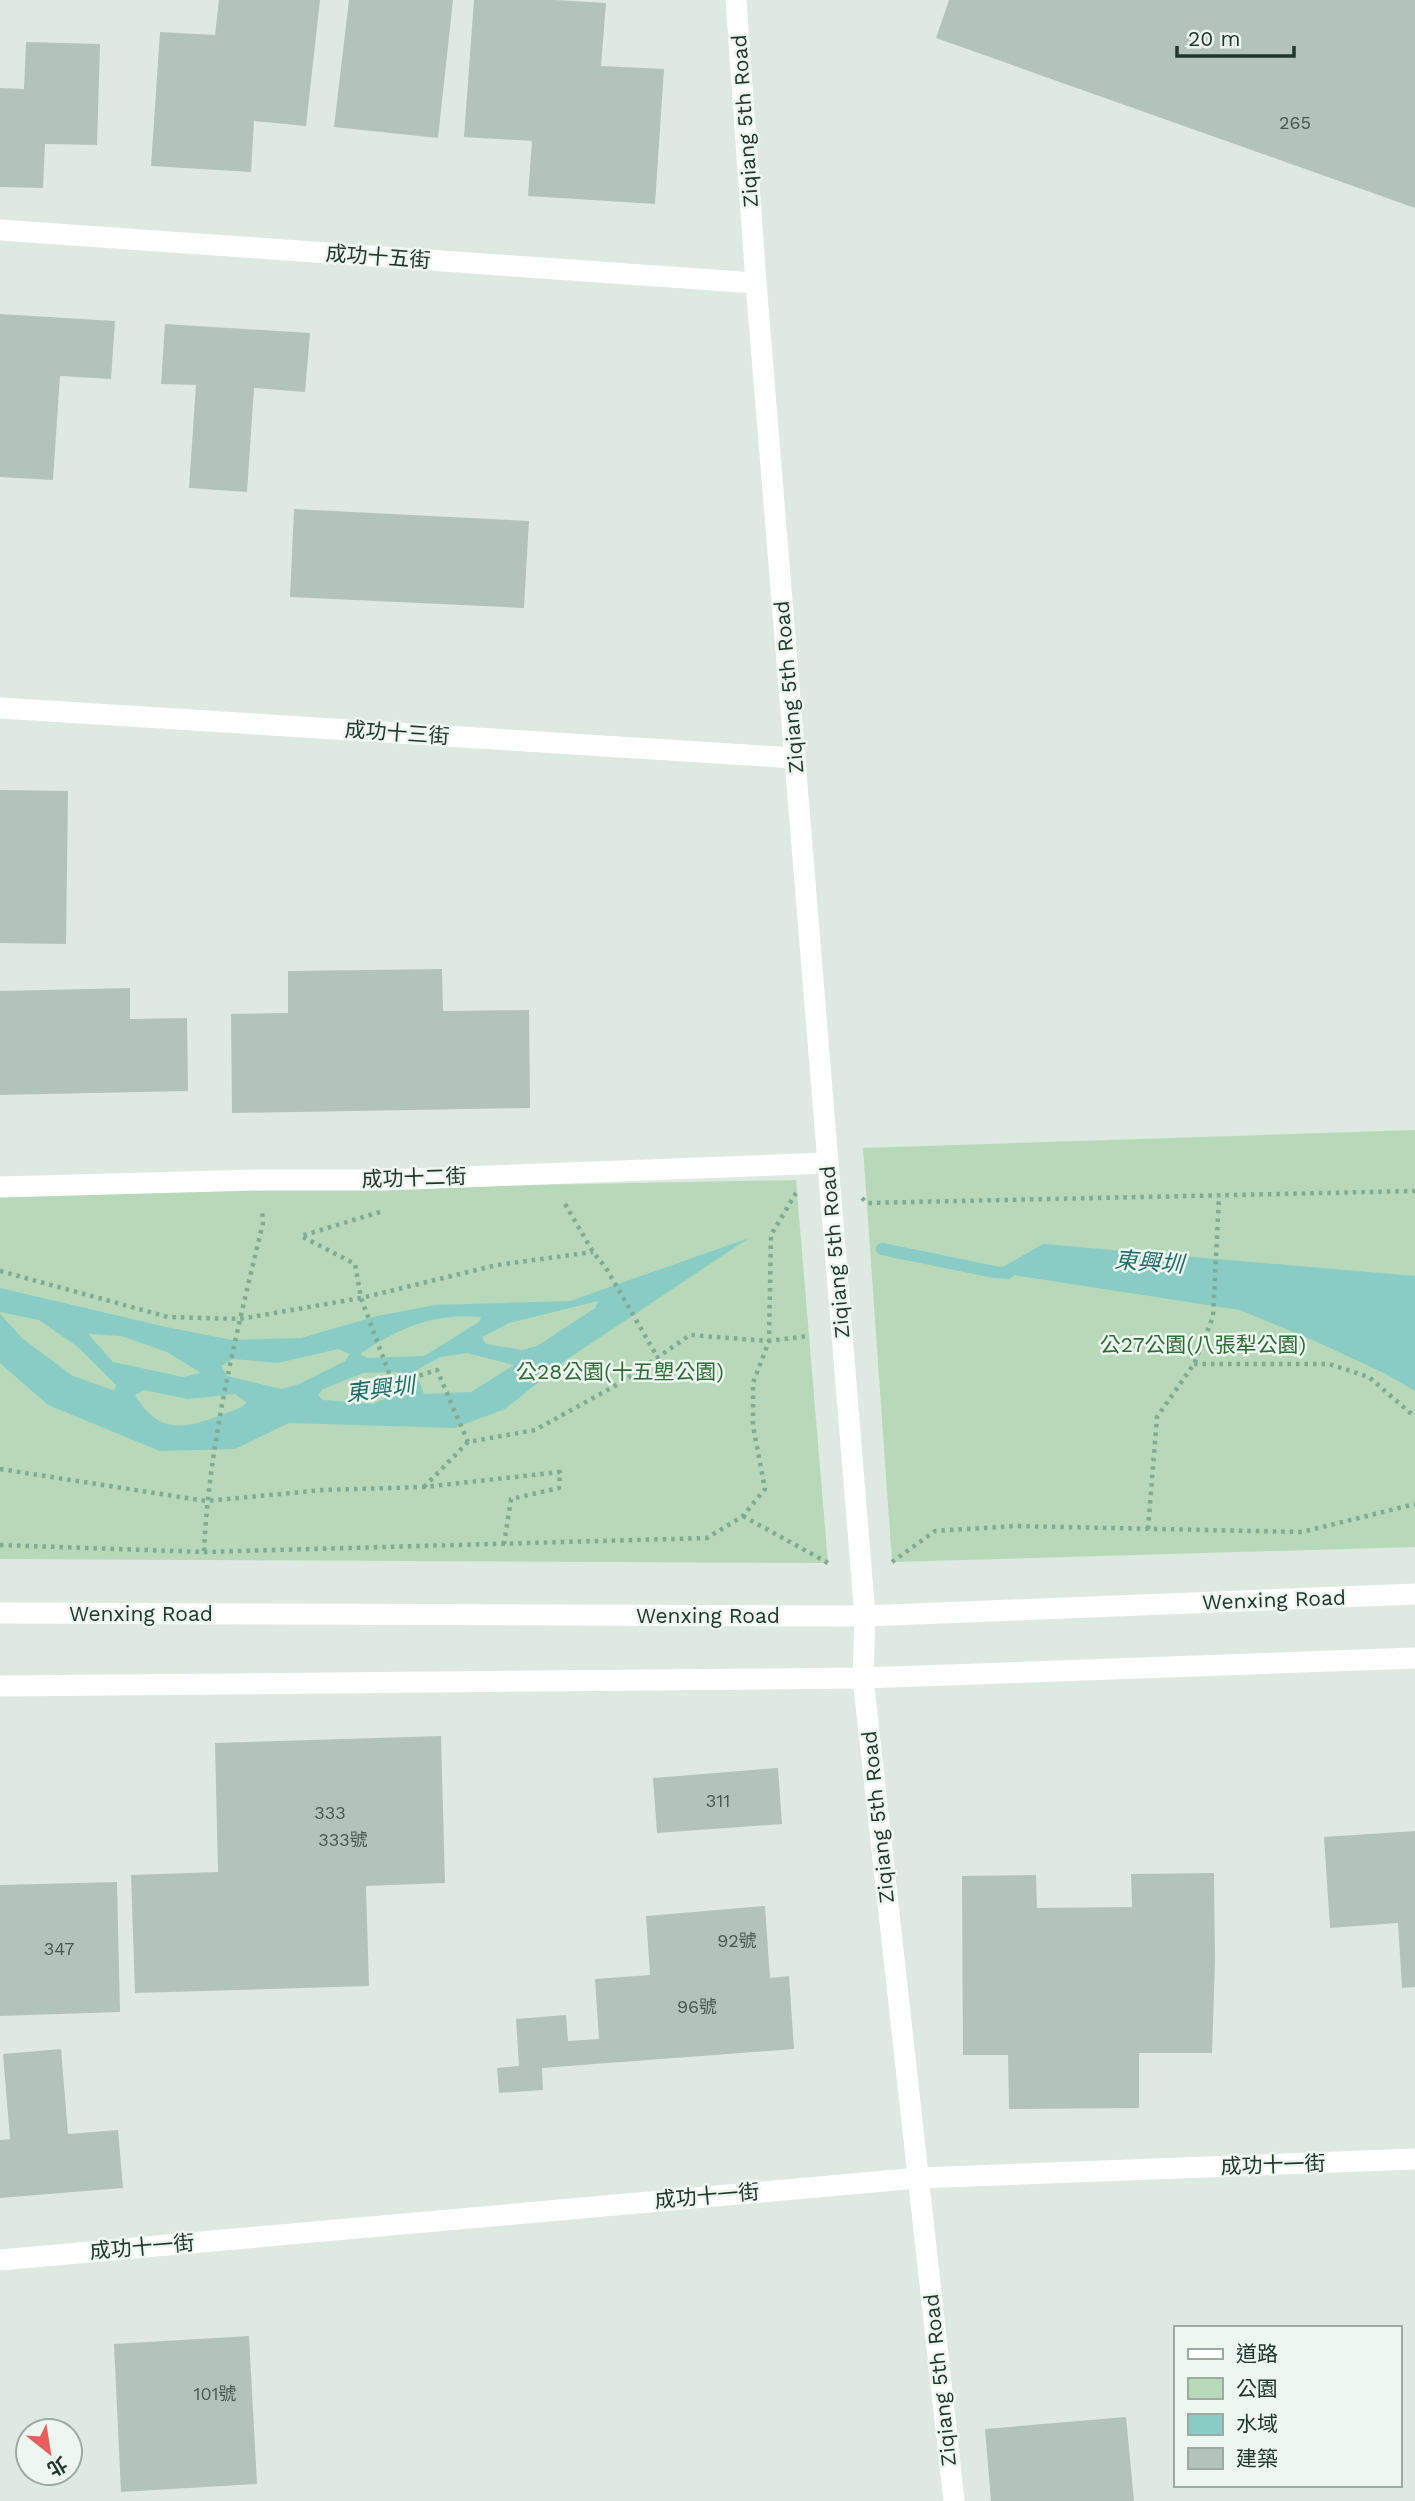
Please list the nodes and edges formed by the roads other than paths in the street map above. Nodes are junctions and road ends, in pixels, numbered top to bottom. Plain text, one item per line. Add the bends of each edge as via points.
1 (736, 0) edge
2 (0, 230) edge
3 (756, 283) junction
4 (0, 708) edge
5 (795, 758) junction
6 (828, 1163) junction
7 (0, 1187) edge
8 (1415, 1594) edge
9 (0, 1613) edge
10 (865, 1616) junction
11 (1415, 1658) edge
12 (863, 1678) junction
13 (0, 1686) edge
14 (1415, 2160) edge
15 (918, 2178) junction
16 (0, 2260) edge
17 (954, 2501) edge

1 - 3 street, Ziqiang 5th Road
2 - 3 street, 成功十五街
3 - 5 street, Ziqiang 5th Road
4 - 5 street, 成功十三街
5 - 6 street, Ziqiang 5th Road
6 - 7 street, 成功十二街 via 384,1180
6 - 10 street, Ziqiang 5th Road
8 - 10 street, Wenxing Road
9 - 10 street, Wenxing Road
10 - 12 street, Ziqiang 5th Road
11 - 12 street
12 - 13 street
12 - 15 street, Ziqiang 5th Road
14 - 15 street, 成功十一街
15 - 16 street, 成功十一街
15 - 17 street, Ziqiang 5th Road

